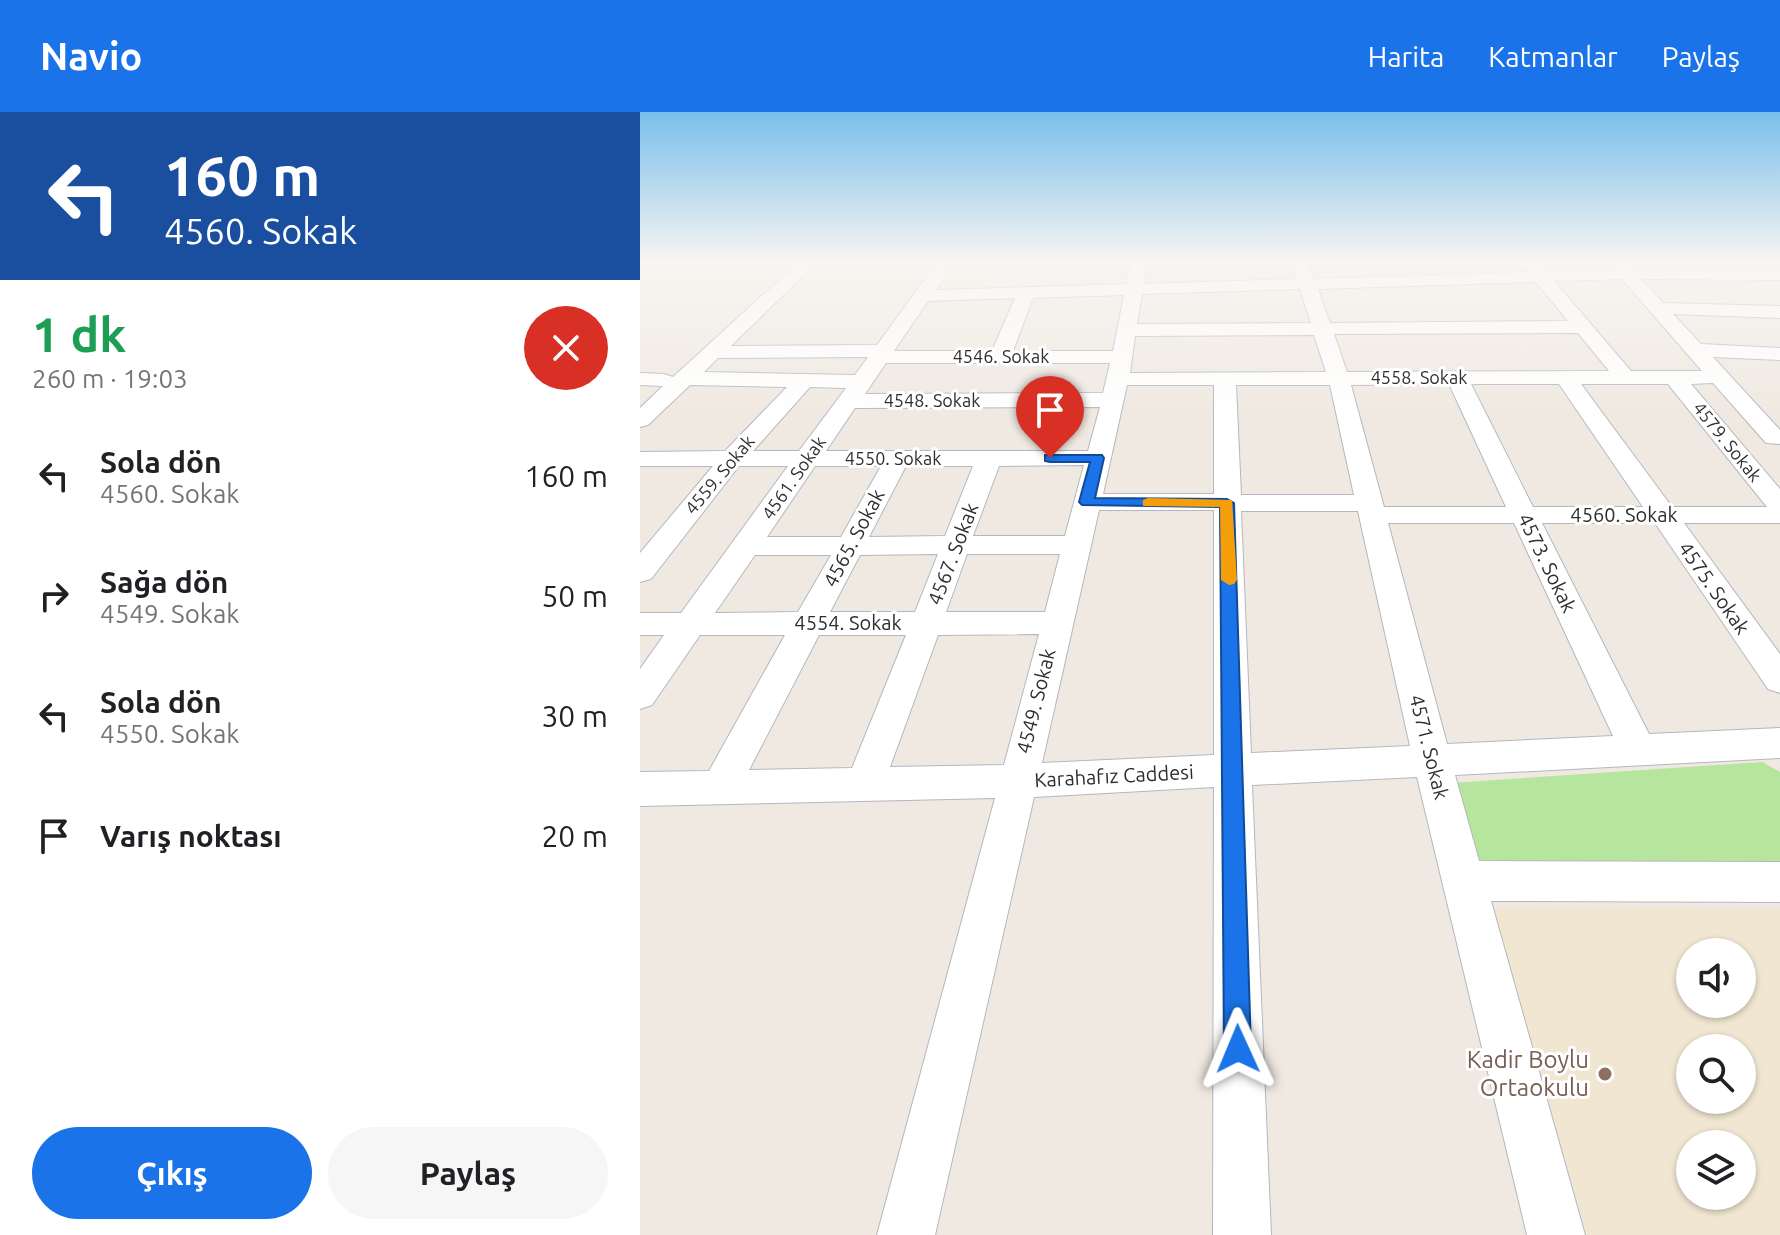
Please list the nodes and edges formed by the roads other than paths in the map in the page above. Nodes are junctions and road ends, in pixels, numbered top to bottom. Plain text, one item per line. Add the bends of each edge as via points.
1 (739, 312) edge
2 (756, 312) edge
3 (910, 312) edge
4 (1018, 312) edge
5 (1129, 312) edge
6 (1317, 312) edge
7 (1571, 312) edge
8 (1662, 312) edge
9 (1583, 327) junction
10 (1323, 329) junction
11 (1696, 350) junction
12 (713, 352) junction
13 (1772, 353) edge
14 (881, 354) junction
15 (942, 357) junction
16 (1000, 357) junction
17 (1120, 367) junction
18 (1780, 369) edge
19 (1720, 377) junction
20 (1457, 378) junction
21 (1566, 378) junction
22 (1626, 378) junction
23 (1675, 378) junction
24 (640, 379) edge
25 (674, 379) junction
26 (1015, 379) junction
27 (1225, 379) junction
28 (1339, 379) junction
29 (804, 381) junction
30 (855, 391) junction
31 (640, 401) edge
32 (917, 401) junction
33 (1044, 401) junction
34 (640, 420) edge
35 (1724, 436) junction
36 (1777, 438) edge
37 (989, 458) junction
38 (1026, 458) junction
39 (1098, 458) junction
40 (640, 459) edge
41 (732, 459) junction
42 (807, 459) junction
43 (897, 459) junction
44 (1087, 502) junction
45 (1227, 503) junction
46 (1780, 506) edge
47 (1371, 509) junction
48 (1524, 515) junction
49 (1663, 515) junction
50 (1780, 515) edge
51 (850, 545) junction
52 (956, 545) junction
53 (1076, 545) junction
54 (746, 546) junction
55 (640, 572) edge
56 (808, 623) junction
57 (927, 623) junction
58 (1056, 623) junction
59 (640, 624) edge
60 (690, 624) junction
61 (1780, 680) edge
62 (640, 695) edge
63 (1780, 743) edge
64 (1637, 748) junction
65 (1432, 759) junction
66 (1232, 769) junction
67 (1016, 781) junction
68 (865, 784) junction
69 (720, 787) junction
70 (640, 789) edge
71 (1464, 881) junction
72 (1780, 882) edge
73 (906, 1235) edge
74 (1242, 1235) edge
75 (1556, 1235) edge

1 - 25 street
2 - 12 street
3 - 14 street, 4561. Sokak
4 - 16 street
5 - 17 street, 4549. Sokak
6 - 10 street, 4571. Sokak
7 - 9 street
8 - 11 street, 4579. Sokak
9 - 10 street
9 - 22 street
10 - 17 street
10 - 28 street, 4571. Sokak
11 - 13 street
11 - 19 street, 4579. Sokak
12 - 14 street, 4546. Sokak
12 - 25 street
13 - 18 street
14 - 15 street, 4546. Sokak
14 - 30 street, 4561. Sokak
15 - 16 street, 4546. Sokak
15 - 32 street
16 - 26 street, 4546. Sokak
17 - 26 street, 4546. Sokak
17 - 27 street, 4558. Sokak
17 - 33 street, 4548. Sokak
17 - 39 street, 4549. Sokak
19 - 23 street, 4558. Sokak
19 - 36 street, 4579. Sokak
20 - 21 street, 4558. Sokak
20 - 28 street, 4558. Sokak
20 - 48 street, 4573. Sokak
21 - 22 street, 4558. Sokak
21 - 49 street, 4575. Sokak
22 - 23 street, 4558. Sokak
23 - 35 street, 4579. Sokak
24 - 25 street, 4548. Sokak
25 - 29 street, 4548. Sokak
25 - 31 street
25 - 34 street
26 - 32 street, 4548. Sokak
26 - 33 street, 4548. Sokak
27 - 28 street, 4558. Sokak
27 - 45 street
28 - 47 street, 4571. Sokak
29 - 30 street, 4548. Sokak
29 - 41 street, 4559. Sokak
30 - 32 street, 4548. Sokak
30 - 42 street, 4561. Sokak
33 - 38 street
35 - 36 street
35 - 46 street, 4579. Sokak
37 - 38 street, 4550. Sokak
37 - 43 street, 4550. Sokak
37 - 52 street, 4567. Sokak
38 - 39 street, 4550. Sokak
39 - 44 street, 4549. Sokak
40 - 41 street, 4550. Sokak
41 - 42 street, 4550. Sokak
41 - 55 street, 4559. Sokak
42 - 43 street, 4550. Sokak
42 - 54 street, 4561. Sokak
43 - 51 street, 4565. Sokak
44 - 45 street, 4560. Sokak
44 - 53 street, 4549. Sokak
45 - 47 street, 4560. Sokak
45 - 66 street
47 - 48 street, 4560. Sokak
47 - 65 street, 4571. Sokak
48 - 49 street, 4560. Sokak
48 - 64 street, 4573. Sokak
49 - 50 street, 4560. Sokak
49 - 61 street, 4575. Sokak
51 - 52 street
51 - 54 street
51 - 56 street, 4565. Sokak
52 - 53 street
52 - 57 street, 4567. Sokak
53 - 58 street, 4549. Sokak
54 - 60 street, 4561. Sokak
56 - 57 street, 4554. Sokak
56 - 60 street, 4554. Sokak
56 - 69 street, 4565. Sokak
57 - 58 street, 4554. Sokak
57 - 68 street, 4567. Sokak
58 - 67 street, 4549. Sokak
59 - 60 street, 4554. Sokak
60 - 62 street, 4561. Sokak
63 - 64 street, Karahafız Caddesi
64 - 65 street, Karahafız Caddesi
65 - 66 street, Karahafız Caddesi
65 - 71 street, 4571. Sokak
66 - 67 street, Karahafız Caddesi
66 - 74 street
67 - 68 street, Karahafız Caddesi
67 - 73 street, 4549. Sokak
68 - 69 street, Karahafız Caddesi
69 - 70 street, Karahafız Caddesi
71 - 72 street
71 - 75 street, 4571. Sokak

